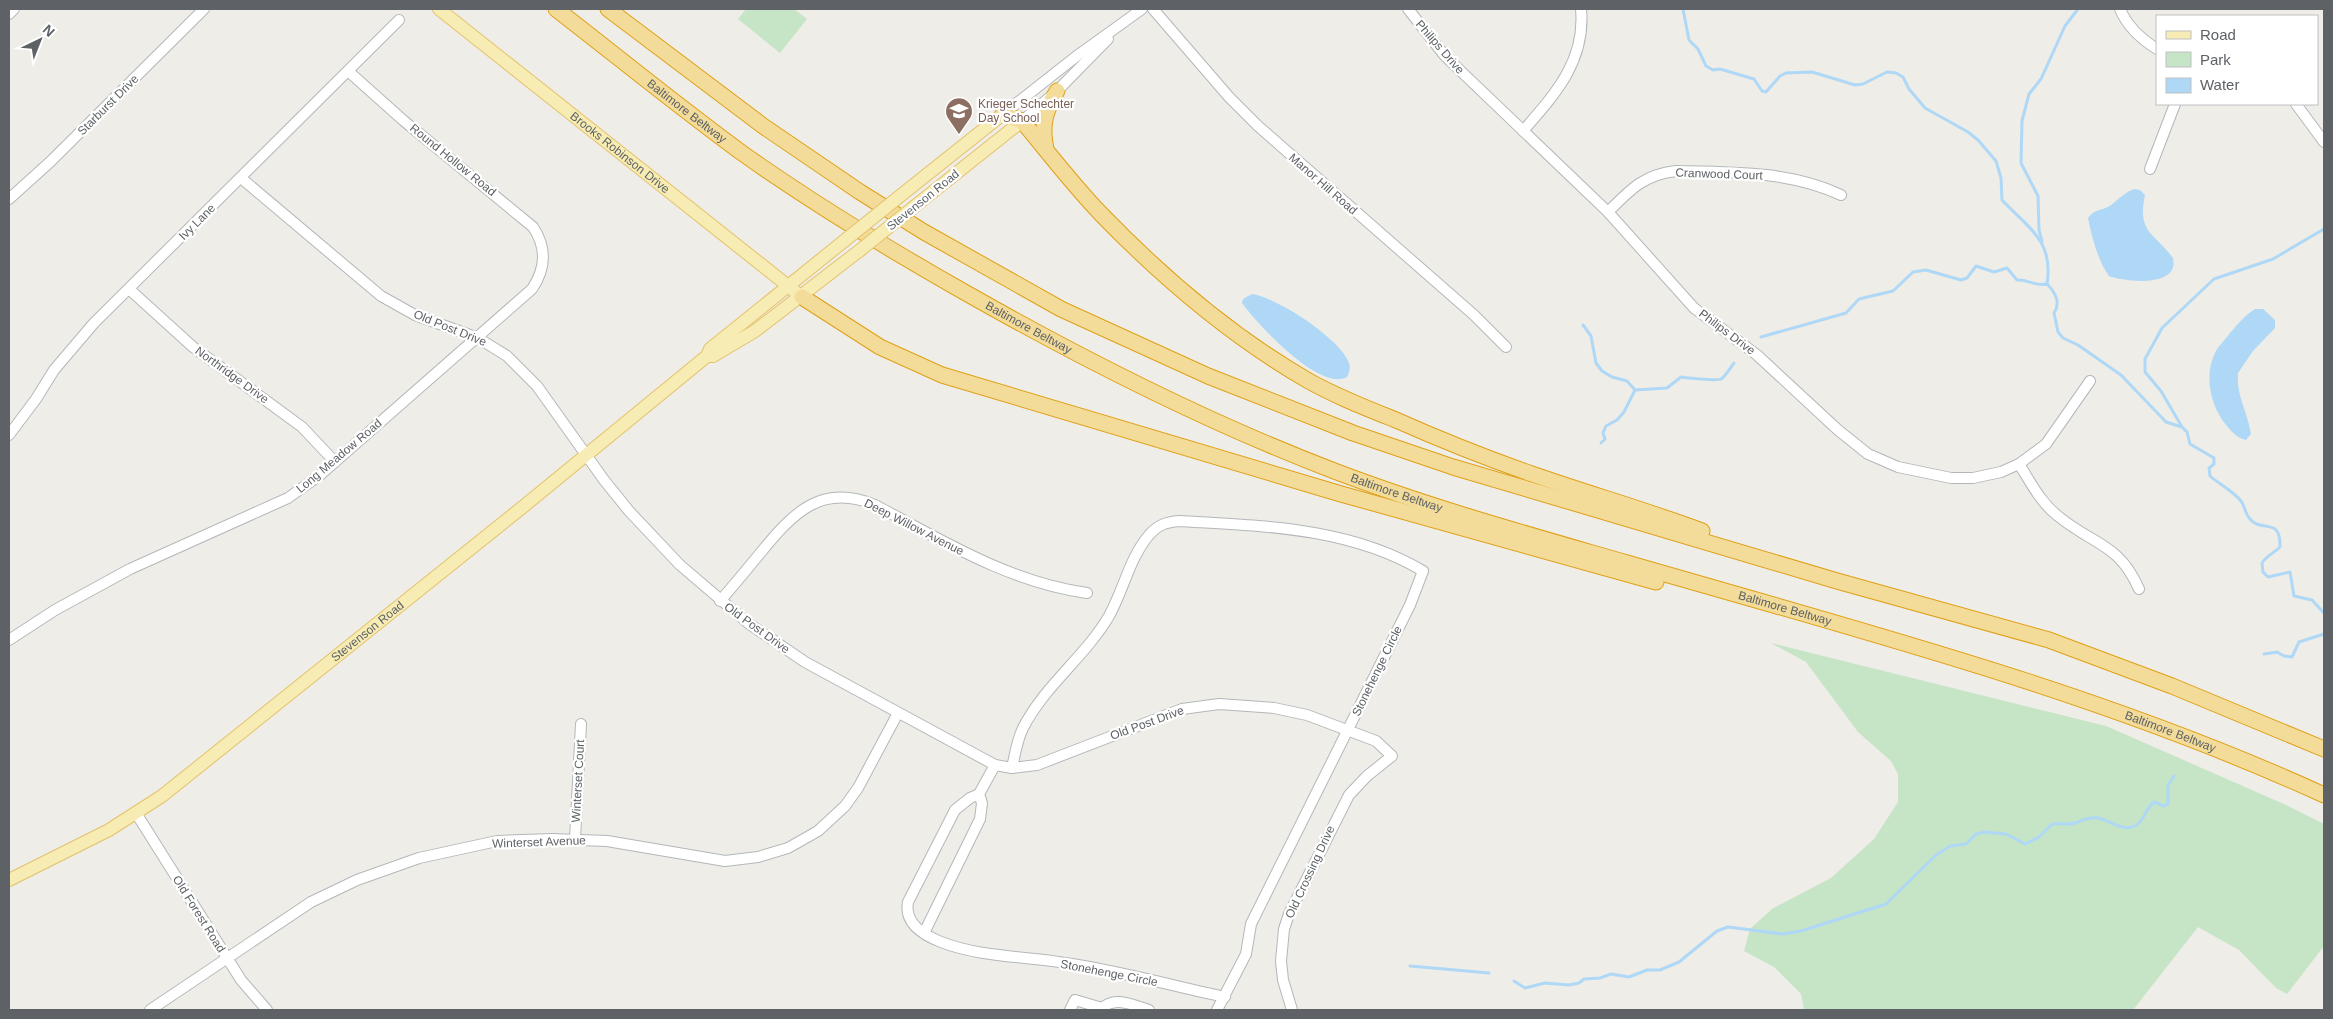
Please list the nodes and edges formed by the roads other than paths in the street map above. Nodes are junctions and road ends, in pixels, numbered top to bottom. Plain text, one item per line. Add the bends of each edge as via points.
1 (14, 9) edge
2 (204, 9) edge
3 (439, 9) edge
4 (556, 9) edge
5 (608, 9) edge
6 (1142, 9) edge
7 (1153, 9) edge
8 (1408, 9) edge
9 (1581, 9) edge
10 (2120, 9) edge
11 (9, 14) edge
12 (398, 20) dead end
13 (1125, 23) junction
14 (2156, 48) edge
15 (348, 71) junction
16 (1057, 91) junction
17 (2175, 105) edge
18 (2297, 105) edge
19 (1003, 114) junction
20 (1022, 121) junction
21 (1523, 131) junction
22 (2324, 142) edge
23 (1046, 151) junction
24 (2150, 169) dead end
25 (241, 178) junction
26 (1841, 196) dead end
27 (9, 199) edge
28 (1608, 212) junction
29 (544, 257) joint
30 (788, 287) junction
31 (129, 289) junction
32 (802, 297) junction
33 (478, 338) junction
34 (1506, 347) dead end
35 (707, 356) junction
36 (2090, 381) dead end
37 (9, 435) edge
38 (586, 455) junction
39 (335, 462) junction
40 (2019, 464) junction
41 (1837, 581) junction
42 (2139, 589) dead end
43 (1086, 593) dead end
44 (720, 602) junction
45 (1870, 634) junction
46 (9, 640) edge
47 (898, 713) junction
48 (581, 724) dead end
49 (1348, 729) junction
50 (2324, 749) edge
51 (1392, 756) joint
52 (995, 765) junction
53 (1012, 768) junction
54 (979, 794) junction
55 (2324, 795) edge
56 (136, 813) junction
57 (576, 839) junction
58 (9, 880) edge
59 (924, 932) junction
60 (227, 958) junction
61 (1225, 997) junction
62 (1101, 1009) edge
63 (150, 1010) edge
64 (267, 1010) edge
65 (1070, 1010) edge
66 (1148, 1010) edge
67 (1217, 1010) edge
68 (1292, 1010) edge

1 - 11 street
2 - 27 street, Starburst Drive
3 - 30 main road, Brooks Robinson Drive
4 - 45 highway, Baltimore Beltway via 744,154 901,256 1047,340 1126,381 1259,441 1436,507
5 - 41 highway via 763,126 860,192 1061,310 1274,404 1444,464
6 - 13 street, Stevenson Road
7 - 34 street, Manor Hill Road via 1229,98 1258,126 1474,315
8 - 21 street, Philips Drive via 1445,56
9 - 21 street via 1582,31 1574,64 1555,95
10 - 14 street via 2138,36
12 - 15 street, Ivy Lane
13 - 16 street, Stevenson Road
13 - 19 street, Stevenson Road
15 - 25 street, Ivy Lane
15 - 29 street, Round Hollow Road via 404,121 525,218 538,234
16 - 20 street, Stevenson Road
16 - 23 highway via 1046,109 1043,125
17 - 24 street
18 - 22 street
19 - 20 highway
19 - 30 main road, Stevenson Road, bridge
20 - 23 highway
20 - 32 main road, Stevenson Road, bridge
21 - 28 street, Philips Drive
23 - 41 highway via 1101,214 1165,276 1268,356 1308,381 1476,453 1633,506
25 - 31 street, Ivy Lane
25 - 33 street, Old Post Drive via 381,296 415,315
26 - 28 street, Cranwood Court via 1821,186 1780,176 1676,171 1640,182
28 - 40 street, Philips Drive via 1694,308 1757,355 1868,454 1898,467 1952,478 1973,478
29 - 33 street, Long Meadow Road via 532,288
30 - 32 main road, Brooks Robinson Drive
30 - 35 main road, Stevenson Road via 710,349
31 - 37 street, Ivy Lane via 74,346
31 - 39 street, Northridge Drive via 193,347 302,427
32 - 35 main road, Stevenson Road via 755,331
32 - 45 highway via 880,347 942,375 989,390 1526,547 1847,633
33 - 38 street, Old Post Drive via 522,369
33 - 39 street, Long Meadow Road
35 - 38 main road, Stevenson Road
36 - 40 street, Philips Drive via 2046,444
38 - 44 street, Old Post Drive via 653,538
38 - 56 main road, Stevenson Road via 206,762
39 - 46 street, Long Meadow Road via 288,498 130,569 55,610
40 - 42 street via 2044,503 2074,528 2122,559
41 - 50 highway via 2049,640 2172,686
43 - 44 street, Deep Willow Avenue via 1016,576 875,505 837,497 811,504 789,519
44 - 47 street, Old Post Drive via 797,657
45 - 55 highway, Baltimore Beltway via 2090,702 2238,758
47 - 52 street, Old Post Drive
47 - 57 street, Winterset Avenue via 863,780 845,806 818,831 788,848 758,857 725,861
48 - 57 street, Winterset Court
49 - 51 street, Old Post Drive via 1376,740
49 - 53 street, Old Post Drive via 1274,708 1201,705 1167,714 1037,765
49 - 53 street, Stonehenge Circle via 1410,605 1423,571 1393,555 1315,532 1168,522 1159,525 1141,545 1108,617 1082,654 1032,712 1019,738
49 - 61 street, Stonehenge Circle via 1251,924 1246,954
51 - 68 street, Old Crossing Drive via 1348,795 1289,914 1281,961
52 - 53 street, Old Post Drive
52 - 54 street, Stonehenge Circle
54 - 59 street via 982,803 980,819
54 - 59 street, Stonehenge Circle via 955,810 908,902 910,922
56 - 58 main road, Stevenson Road
56 - 60 street, Old Forest Road
57 - 60 street, Winterset Avenue via 474,845 389,867 311,902
59 - 61 street, Stonehenge Circle via 940,942 958,947 1072,964
60 - 63 street, Winterset Avenue
60 - 64 street, Old Forest Road
61 - 67 street
62 - 65 street via 1075,1000
62 - 66 street via 1116,1001

